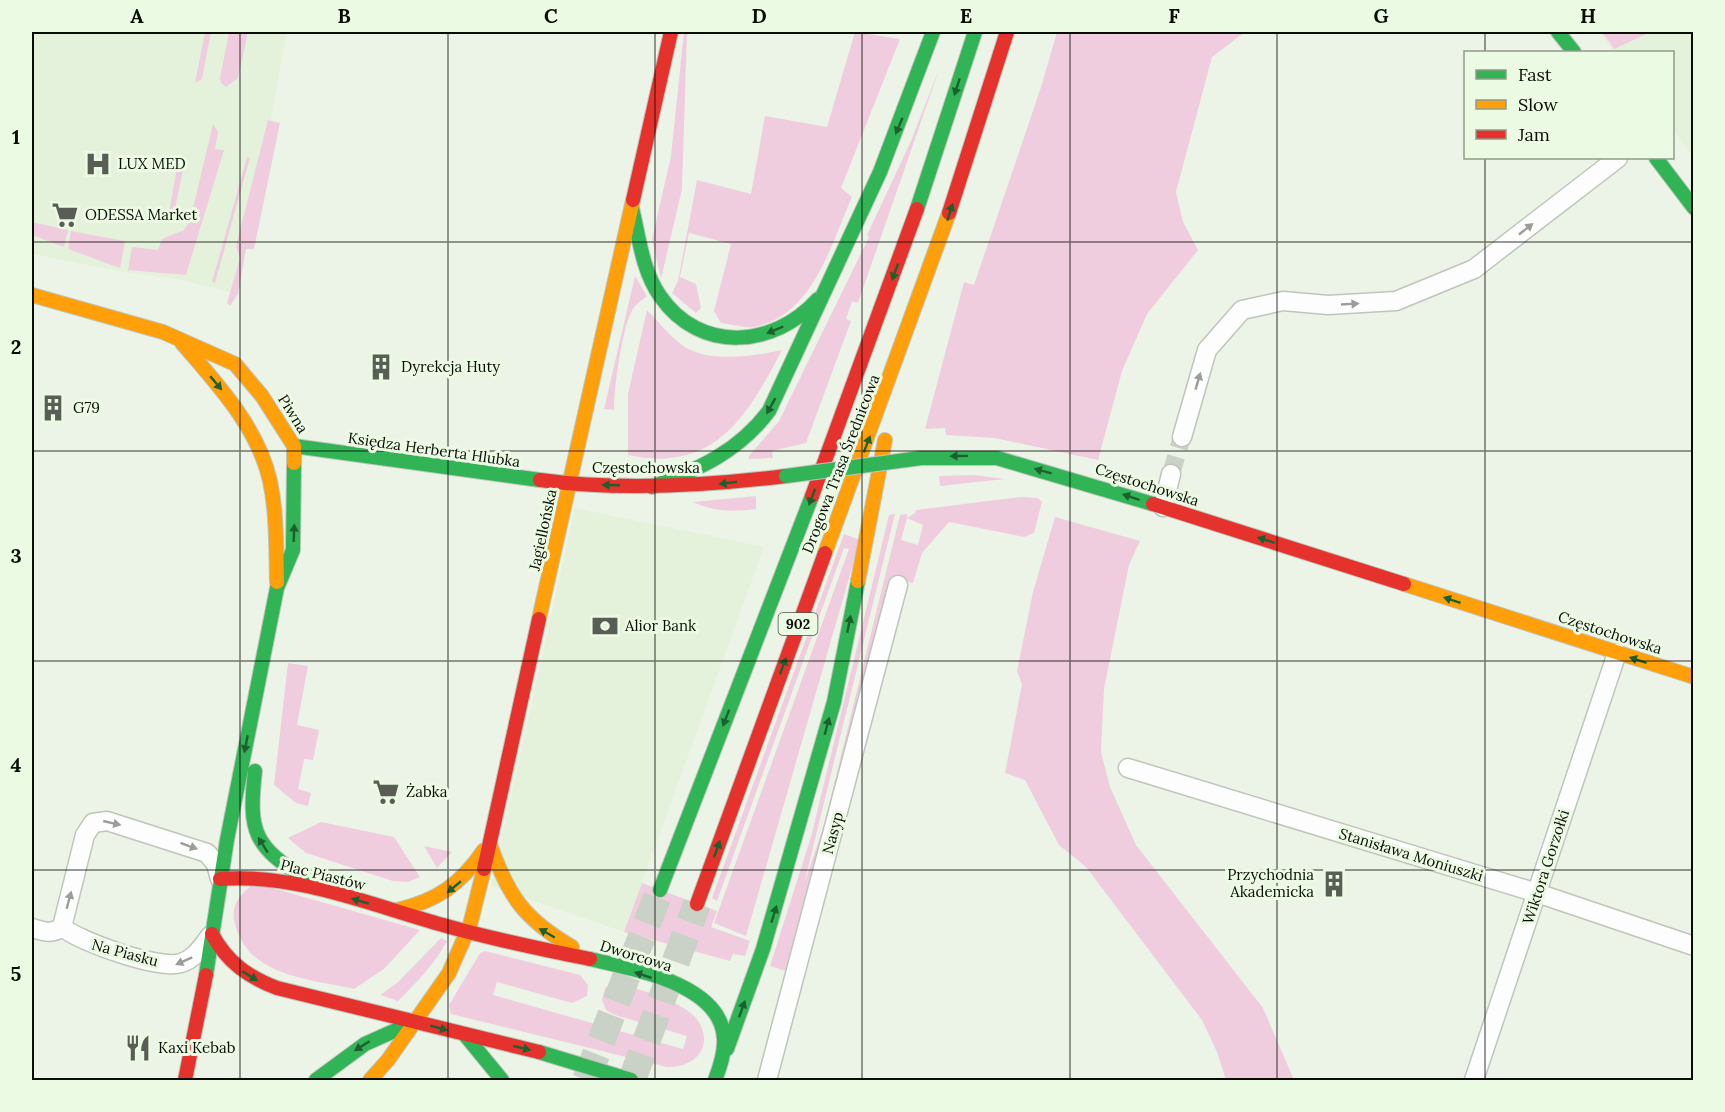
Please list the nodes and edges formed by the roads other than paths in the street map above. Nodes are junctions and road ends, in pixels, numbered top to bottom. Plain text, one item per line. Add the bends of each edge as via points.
1 (671, 32) edge
2 (933, 32) edge
3 (975, 32) edge
4 (1007, 32) edge
5 (1558, 32) edge
6 (1573, 51) edge
7 (1617, 159) edge
8 (1657, 159) edge
9 (632, 208) junction
10 (1694, 208) edge
11 (32, 295) edge
12 (822, 296) junction
13 (178, 338) junction
14 (903, 347) junction
15 (1182, 437) tunnel mouth
16 (294, 447) junction
17 (1171, 474) tunnel mouth
18 (570, 484) junction
19 (652, 487) junction
20 (1162, 507) junction
21 (898, 585) dead end
22 (277, 588) junction
23 (1617, 653) junction
24 (262, 666) junction
25 (1694, 677) edge
26 (1128, 768) dead end
27 (489, 842) junction
28 (220, 879) junction
29 (326, 891) junction
30 (660, 891) tunnel mouth
31 (1537, 893) junction
32 (697, 904) tunnel mouth
33 (394, 911) junction
34 (62, 927) junction
35 (32, 928) edge
36 (469, 932) junction
37 (212, 934) junction
38 (1694, 946) edge
39 (599, 961) junction
40 (414, 1022) junction
41 (465, 1035) junction
42 (727, 1049) junction
43 (185, 1080) edge
44 (316, 1080) edge
45 (370, 1080) edge
46 (502, 1080) edge
47 (631, 1080) edge
48 (715, 1080) edge
49 (767, 1080) edge
50 (1474, 1080) edge

1 - 9 main road, Jagiellońska
2 -> 12 main road via 880,172
3 -> 30 main road, Drogowa Trasa Średnicowa / 902 via 912,224 837,432
14 -> 4 main road, Drogowa Trasa Średnicowa / 902
5 - 6 main road
15 -> 7 street via 1207,350 1242,310 1283,301 1328,305 1406,297 1474,269
8 - 10 main road
12 -> 9 main road via 798,319 774,332 750,338 717,336 689,324 672,311 651,279
9 - 18 main road, Jagiellońska
11 - 13 main road, Piwna
12 -> 19 main road via 783,384 754,433 719,460
13 - 16 main road, Piwna via 235,364 262,396
13 -> 22 main road, Piwna via 239,412 257,441 274,502
32 -> 14 main road, Drogowa Trasa Średnicowa / 902
42 -> 14 main road via 763,948 834,702
16 - 18 main road, Księdza Herberta Hlubka
22 -> 16 main road, Piwna via 293,550
17 - 20 street
19 -> 18 main road, Częstochowska
18 - 27 main road, Jagiellońska
20 -> 19 main road, Częstochowska, bridge via 997,458 968,456 921,458 704,486
23 -> 20 main road, Częstochowska
21 - 49 street, Nasyp
22 - 24 main road, Piwna
25 -> 23 main road, Częstochowska
23 - 31 street, Wiktora Gorzołki
24 -> 28 main road, Piwna
29 -> 24 main road via 272,859 258,840 252,818 252,792 262,727
26 - 31 street, Stanisława Moniuszki
27 -> 33 main road via 472,869 446,894
27 - 36 main road, Jagiellońska
39 -> 27 main road via 539,929 518,907 504,885
28 - 29 main road, Plac Piastów via 268,878
34 -> 28 street via 85,835 93,823 107,821 192,846 213,859
28 - 37 main road
33 -> 29 main road, Plac Piastów
31 - 38 street, Stanisława Moniuszki
31 - 50 street, Wiktora Gorzołki
33 - 36 main road, Plac Piastów
34 - 35 street via 56,932
37 -> 34 street, Na Piasku via 195,955 173,965 88,944
36 - 39 main road, Dworcowa
36 - 40 main road, Jagiellońska via 448,975
37 -> 40 main road via 226,957 249,978
37 - 43 main road
42 -> 39 main road, Dworcowa via 715,1012 696,994
40 -> 41 main road
40 -> 44 main road via 365,1044
40 - 45 main road, Jagiellońska via 389,1061
41 - 46 main road
41 -> 47 main road
42 - 48 main road

